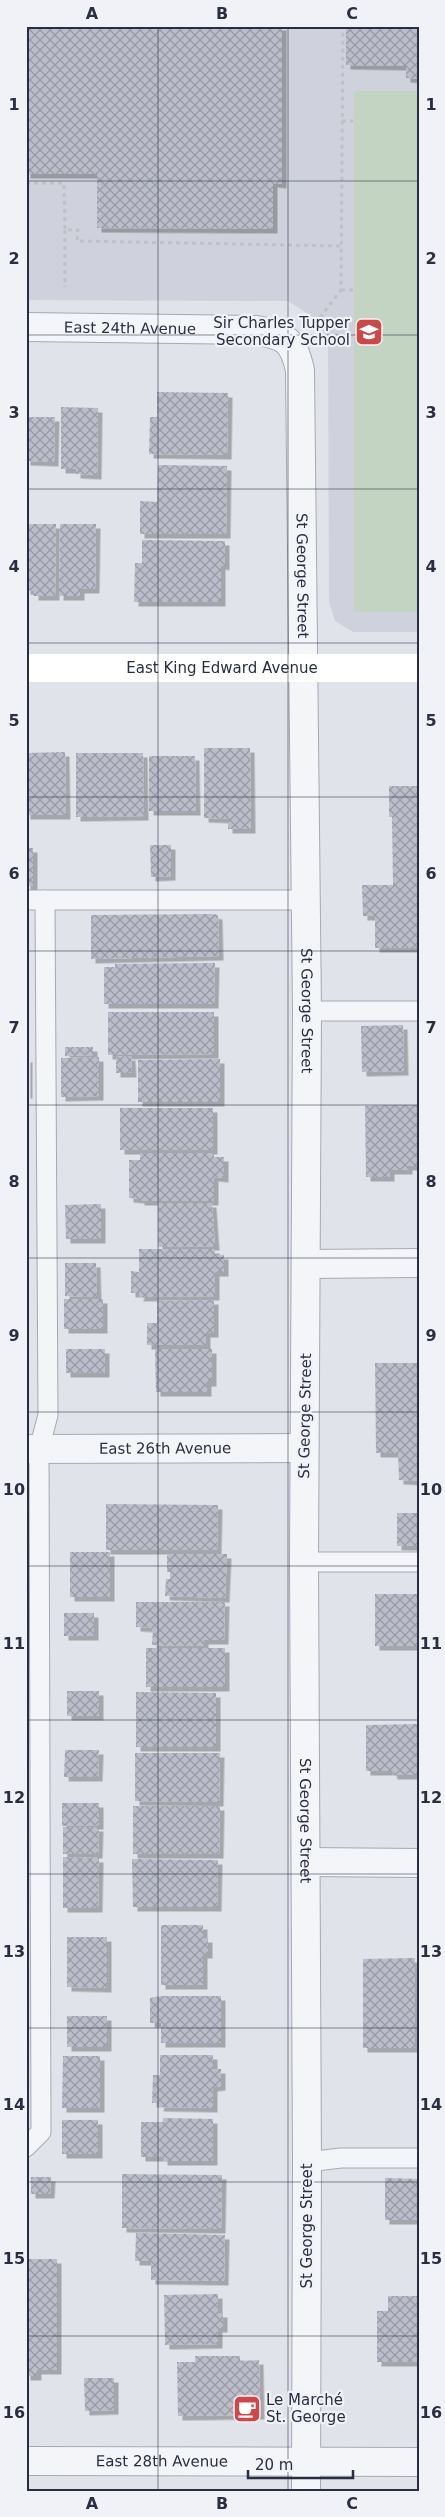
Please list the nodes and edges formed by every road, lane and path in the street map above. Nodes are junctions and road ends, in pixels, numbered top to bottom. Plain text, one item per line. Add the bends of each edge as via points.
1 (343, 26) edge
2 (342, 121) junction
3 (353, 121) dead end
4 (26, 183) edge
5 (65, 230) junction
6 (342, 246) junction
7 (66, 287) dead end
8 (341, 290) junction
9 (354, 290) dead end
10 (26, 327) edge
11 (290, 342) junction
12 (26, 668) edge
13 (419, 668) edge
14 (303, 669) junction
15 (26, 900) edge
16 (45, 900) junction
17 (306, 900) junction
18 (419, 1010) edge
19 (307, 1011) junction
20 (419, 1263) edge
21 (306, 1264) junction
22 (304, 1448) junction
23 (32, 1449) edge
24 (304, 1562) junction
25 (419, 1562) edge
26 (306, 1862) junction
27 (419, 1863) edge
28 (26, 2147) edge
29 (419, 2158) edge
30 (307, 2162) junction
31 (26, 2461) edge
32 (306, 2462) junction
33 (419, 2462) edge
34 (306, 2491) edge

1 - 2 path
2 - 3 path
2 - 6 path
4 - 5 path via 64,184
5 - 6 path via 78,230 77,241
5 - 7 path
6 - 8 path
8 - 9 path
8 - 11 path via 317,322
10 - 11 street, East 24th Avenue via 256,330 277,334
11 - 14 street, St George Street via 300,370
12 - 14 main road, East King Edward Avenue
13 - 14 main road, East King Edward Avenue
14 - 17 street, St George Street
15 - 16 lane
16 - 17 lane
16 - 23 lane via 48,1415
17 - 19 street, St George Street
18 - 19 lane
19 - 21 street, St George Street
20 - 21 street
21 - 22 street, St George Street
22 - 23 street, East 26th Avenue
22 - 24 street, St George Street
23 - 28 lane via 41,2132
24 - 25 lane
24 - 26 street, St George Street
26 - 27 street
26 - 30 street, St George Street
29 - 30 lane via 340,2158
30 - 32 street, St George Street
31 - 32 street, East 28th Avenue
32 - 33 street, East 28th Avenue
32 - 34 street, St George Street

